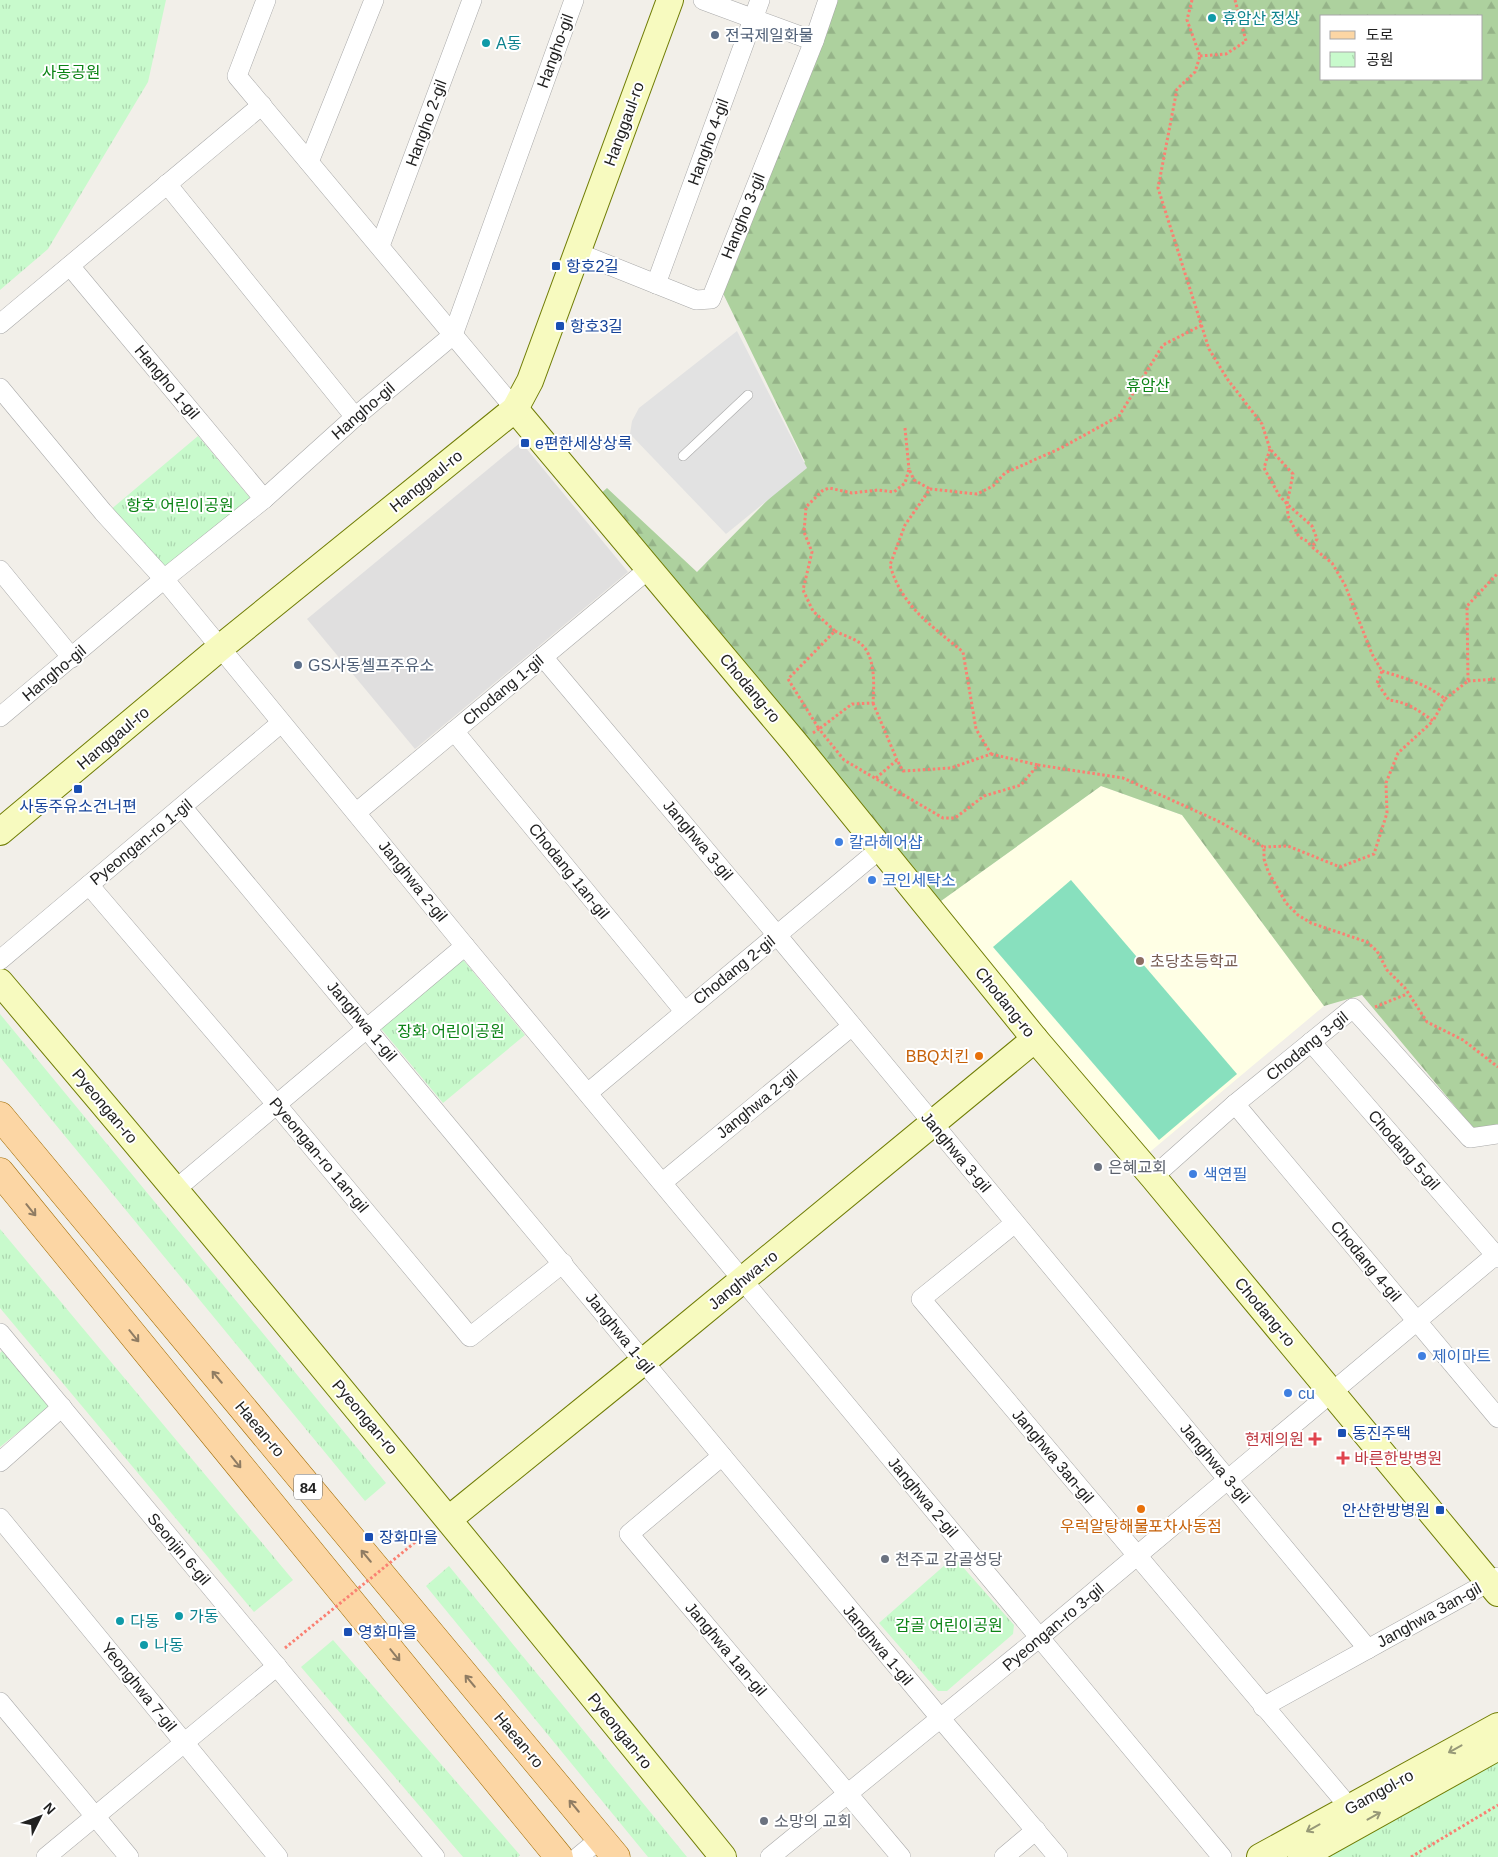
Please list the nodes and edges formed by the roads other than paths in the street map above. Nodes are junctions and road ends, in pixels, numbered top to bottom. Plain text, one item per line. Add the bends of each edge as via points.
1 (266, 0) edge
2 (374, 0) edge
3 (472, 0) edge
4 (574, 0) edge
5 (670, 0) edge
6 (703, 0) edge
7 (760, 0) edge
8 (828, 0) edge
9 (754, 18) junction
10 (814, 41) junction
11 (262, 105) junction
12 (308, 162) junction
13 (167, 184) junction
14 (380, 246) junction
15 (576, 252) junction
16 (70, 266) junction
17 (656, 284) junction
18 (0, 324) edge
19 (453, 335) junction
20 (0, 388) edge
21 (748, 395) dead end
22 (515, 409) junction
23 (355, 417) junction
24 (683, 456) dead end
25 (264, 499) junction
26 (650, 568) junction
27 (0, 570) edge
28 (164, 579) junction
29 (221, 647) junction
30 (543, 657) junction
31 (72, 658) junction
32 (0, 717) edge
33 (281, 723) junction
34 (454, 731) junction
35 (183, 808) junction
36 (357, 812) junction
37 (0, 832) edge
38 (880, 848) junction
39 (89, 885) junction
40 (777, 935) junction
41 (465, 946) junction
42 (0, 960) edge
43 (0, 982) edge
44 (684, 1011) junction
45 (852, 1026) junction
46 (368, 1029) junction
47 (1035, 1039) junction
48 (1311, 1042) junction
49 (589, 1092) junction
50 (1235, 1104) junction
51 (277, 1105) junction
52 (0, 1116) edge
53 (933, 1124) junction
54 (1498, 1134) edge
55 (0, 1172) edge
56 (1152, 1177) junction
57 (663, 1182) junction
58 (176, 1189) junction
59 (1015, 1223) junction
60 (1497, 1255) edge
61 (563, 1263) junction
62 (744, 1279) junction
63 (1417, 1321) junction
64 (0, 1333) edge
65 (644, 1362) junction
66 (1332, 1393) junction
67 (62, 1407) junction
68 (1498, 1418) edge
69 (722, 1456) junction
70 (0, 1462) edge
71 (1228, 1478) junction
72 (0, 1518) edge
73 (439, 1525) junction
74 (1138, 1556) junction
75 (1495, 1584) edge
76 (1040, 1637) junction
77 (1368, 1648) junction
78 (277, 1666) junction
79 (0, 1702) edge
80 (1263, 1707) junction
81 (940, 1719) junction
82 (1498, 1726) edge
83 (185, 1743) junction
84 (1498, 1747) edge
85 (847, 1793) junction
86 (1350, 1808) junction
87 (95, 1817) junction
88 (1036, 1830) junction
89 (608, 1848) edge
90 (46, 1857) edge
91 (128, 1857) edge
92 (278, 1857) edge
93 (435, 1857) edge
94 (559, 1857) edge
95 (578, 1857) edge
96 (722, 1857) edge
97 (770, 1857) edge
98 (901, 1857) edge
99 (1004, 1857) edge
100 (1058, 1857) edge
101 (1222, 1857) edge
102 (1260, 1857) edge
103 (1301, 1857) edge

1 - 11 street via 238,76
2 - 12 street
3 - 14 street, Hangho 2-gil
4 - 19 street, Hangho-gil
5 - 15 street, Hanggaul-ro
6 - 9 street
7 - 9 street, Hangho 4-gil
8 - 10 street, Hangho 3-gil
9 - 10 street
9 - 17 street, Hangho 4-gil
10 - 17 street, Hangho 3-gil via 711,299 696,300
11 - 12 street
11 - 13 street
12 - 14 street
13 - 16 street
13 - 23 street
14 - 19 street
15 - 17 street, Hangho 3-gil
15 - 22 street, Hanggaul-ro via 530,381
16 - 18 street
16 - 25 street, Hangho 1-gil
19 - 22 street
19 - 23 street, Hangho-gil
20 - 28 street via 103,512
21 - 24 lane
22 - 26 street, Chodang-ro
22 - 29 street, Hanggaul-ro
23 - 25 street, Hangho-gil
25 - 28 street, Hangho-gil
26 - 30 street, Chodang 1-gil
26 - 38 street, Chodang-ro
27 - 31 street
28 - 29 street, Janghwa 2-gil
28 - 31 street, Hangho-gil
29 - 33 street, Janghwa 2-gil
29 - 37 street, Hanggaul-ro
30 - 34 street, Chodang 1-gil
30 - 40 street, Janghwa 3-gil
31 - 32 street, Hangho-gil
33 - 35 street, Pyeongan-ro 1-gil
33 - 36 street, Janghwa 2-gil
34 - 36 street, Chodang 1-gil
34 - 44 street, Chodang 1an-gil
35 - 39 street, Pyeongan-ro 1-gil
35 - 46 street, Janghwa 1-gil
36 - 41 street, Janghwa 2-gil
38 - 40 street, Chodang 2-gil
38 - 47 street, Chodang-ro
39 - 42 street, Pyeongan-ro 1-gil
39 - 51 street, Pyeongan-ro 1an-gil
40 - 44 street, Chodang 2-gil
40 - 45 street, Janghwa 3-gil
41 - 46 street
41 - 49 street, Janghwa 2-gil
43 - 58 street, Pyeongan-ro
44 - 49 street, Chodang 2-gil
45 - 53 street, Janghwa 3-gil
45 - 57 street, Janghwa 2-gil
46 - 51 street
46 - 61 street, Janghwa 1-gil
47 - 53 street, Janghwa-ro
47 - 56 street, Chodang-ro
48 - 50 street, Chodang 3-gil
48 - 54 street, Chodang 3-gil via 1353,1008 1470,1138
48 - 60 street, Chodang 5-gil
49 - 57 street, Janghwa 2-gil
50 - 56 street, Chodang 3-gil
50 - 63 street, Chodang 4-gil
51 - 58 street
51 - 61 street, Pyeongan-ro 1an-gil via 470,1337
89 -> 52 main road, Haean-ro / 84
53 - 59 street, Janghwa 3-gil
53 - 62 street, Janghwa-ro
55 -> 94 main road, 84
56 - 66 street, Chodang-ro
57 - 62 street, Janghwa 2-gil
58 - 73 street, Pyeongan-ro
59 - 71 street, Janghwa 3-gil
59 - 74 street, Janghwa 3an-gil via 921,1299
60 - 63 street, Pyeongan-ro 3-gil
61 - 65 street, Janghwa 1-gil
62 - 65 street, Janghwa-ro
62 - 76 street, Janghwa 2-gil
63 - 66 street, Pyeongan-ro 3-gil
63 - 68 street, Chodang 4-gil
64 - 67 street, Seonjin 6-gil
65 - 69 street, Janghwa 1-gil
65 - 73 street, Janghwa-ro
66 - 71 street, Pyeongan-ro 3-gil
66 - 75 street, Chodang-ro
67 - 70 street
67 - 78 street, Seonjin 6-gil
69 - 81 street, Janghwa 1-gil
69 - 85 street, Janghwa 1an-gil via 629,1534
71 - 74 street, Pyeongan-ro 3-gil
71 - 77 street, Janghwa 3-gil
72 - 83 street, Yeonghwa 7-gil
73 - 96 street, Pyeongan-ro
74 - 76 street, Pyeongan-ro 3-gil
74 - 80 street, Janghwa 3an-gil
75 - 77 street, Janghwa 3an-gil
76 - 81 street, Pyeongan-ro 3-gil
76 - 101 street, Janghwa 2-gil
77 - 80 street, Janghwa 3an-gil
78 - 83 street
78 - 93 street, Seonjin 6-gil
79 - 87 street
80 - 86 street, Janghwa 3an-gil
81 - 85 street, Pyeongan-ro 3-gil
81 - 88 street, Janghwa 1-gil
82 -> 86 street, Gamgol-ro
83 - 87 street
83 - 92 street, Yeonghwa 7-gil
103 -> 84 street, Gamgol-ro
85 - 97 street, Pyeongan-ro 3-gil
85 - 98 street, Janghwa 1an-gil
86 -> 102 street, Gamgol-ro
87 - 90 street
87 - 91 street
88 - 99 street
88 - 100 street, Janghwa 1-gil
89 - 95 street

